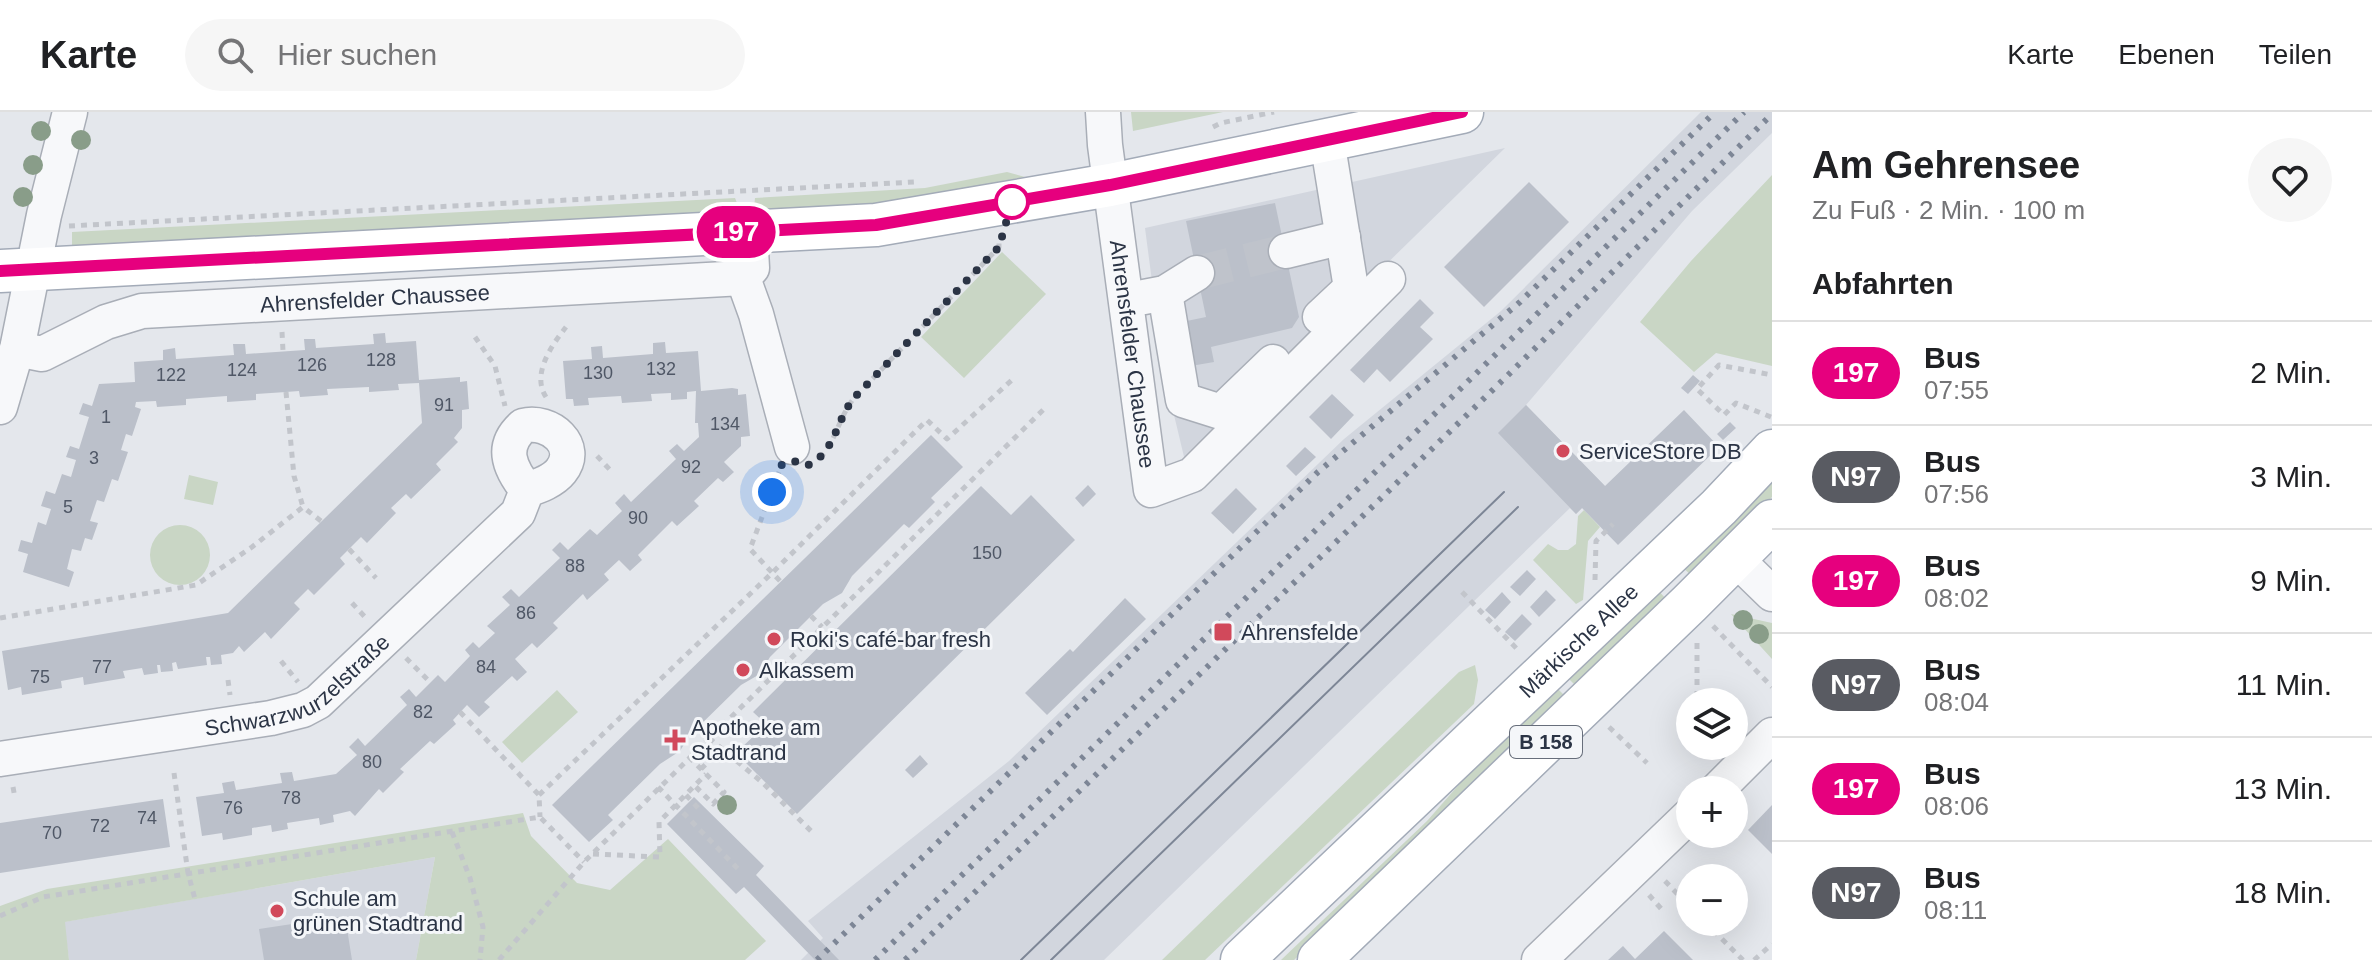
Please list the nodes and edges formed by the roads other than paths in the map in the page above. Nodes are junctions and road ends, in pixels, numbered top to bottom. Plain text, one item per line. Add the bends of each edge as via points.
1 (70, 112) edge
2 (1103, 112) edge
3 (1462, 112) edge
4 (1337, 130) edge
5 (1110, 185) junction
6 (750, 231) junction
7 (1343, 237) junction
8 (1286, 251) tunnel mouth
9 (16, 270) edge
10 (1197, 273) tunnel mouth
11 (743, 278) junction
12 (1388, 279) dead end
13 (1165, 293) junction
14 (1126, 300) junction
15 (17, 349) junction
16 (0, 407) edge
17 (1772, 451) edge
18 (797, 457) road end
19 (527, 490) junction
20 (1772, 521) edge
21 (1736, 559) junction
22 (1772, 594) edge
23 (1772, 735) edge
24 (0, 759) edge
25 (1731, 776) edge
26 (1676, 828) edge
27 (1242, 960) edge
28 (1319, 960) edge
29 (1539, 960) edge

1 - 9 street via 42,226
2 - 5 street
3 - 4 main road, Ahrensfelder Chaussee
4 - 5 main road, Ahrensfelder Chaussee
4 - 7 street
5 - 6 main road, Ahrensfelder Chaussee via 876,225
5 - 14 street, Ahrensfelder Chaussee
6 - 9 main road, Ahrensfelder Chaussee
6 - 11 street via 752,268
7 - 8 street
7 - 13 street via 1351,288 1221,412 1183,400
9 - 15 street
10 - 13 street
11 - 15 street, Ahrensfelder Chaussee via 142,311 106,322 42,354
11 - 18 street
12 - 14 street, Ahrensfelder Chaussee via 1192,475 1151,490
13 - 14 street
15 - 16 street
17 - 27 main road, Märkische Allee / B 158
19 - 19 street via 563,470 566,453 554,430 533,423 523,426 508,446 509,462
19 - 24 street, Schwarzwurzelstraße via 518,513 318,702 303,710
20 - 21 main road, B 158
21 - 22 street
21 - 28 main road, B 158
23 - 25 street
26 - 29 street

